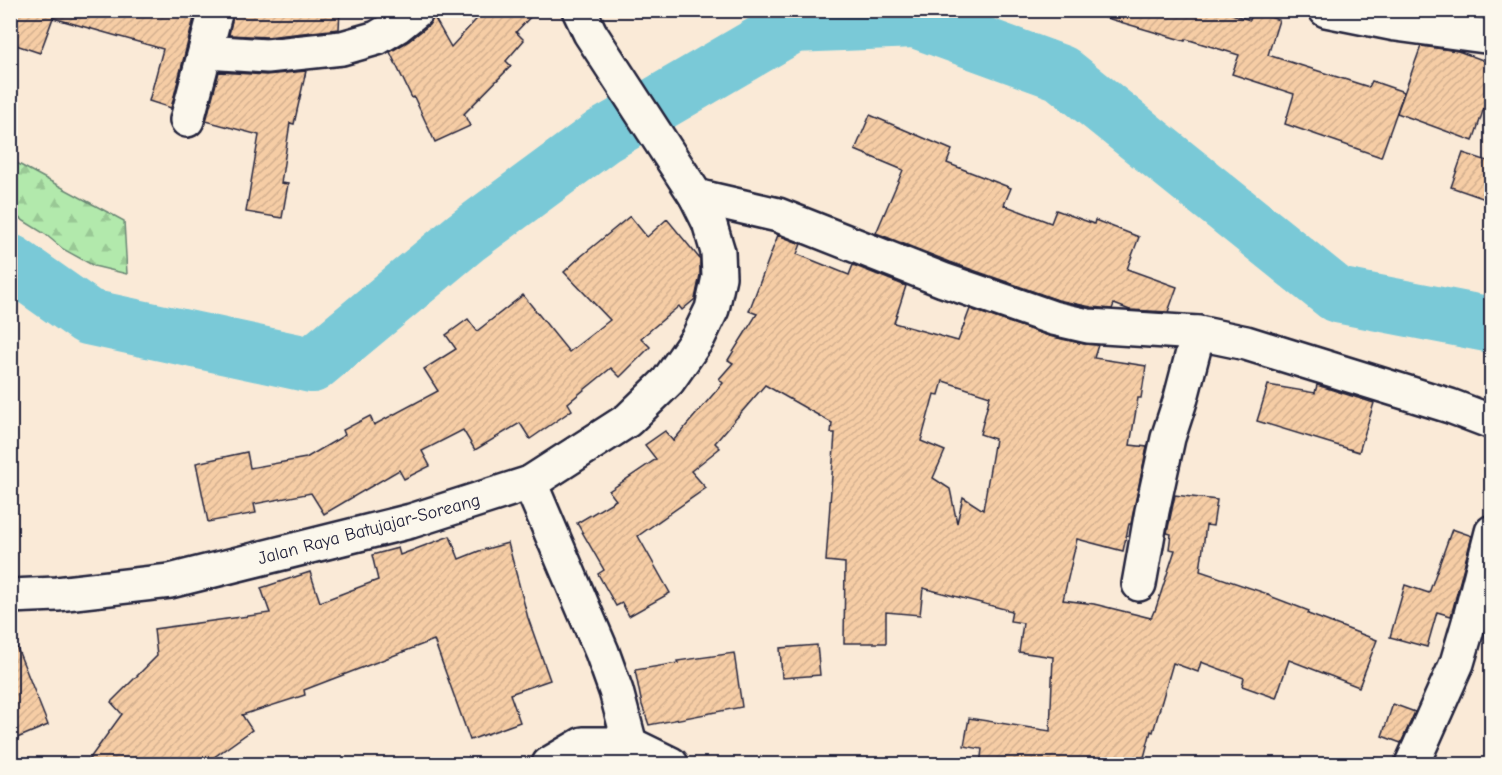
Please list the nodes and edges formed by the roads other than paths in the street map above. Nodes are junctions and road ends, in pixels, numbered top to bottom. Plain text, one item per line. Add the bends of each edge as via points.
1 (216, 10) edge
2 (417, 10) edge
3 (1326, 10) edge
4 (585, 22) edge
5 (1491, 37) edge
6 (206, 52) junction
7 (187, 120) dead end
8 (690, 188) junction
9 (1198, 333) junction
10 (1491, 422) edge
11 (530, 483) junction
12 (1491, 532) edge
13 (1139, 584) dead end
14 (10, 596) edge
15 (630, 744) junction
16 (549, 765) edge
17 (671, 765) edge
18 (1412, 765) edge

1 - 6 main road
2 - 6 main road via 377,38 342,48 267,56
3 - 5 main road
4 - 8 main road, Jalan Raya Batujajar-Soreang
6 - 7 main road
8 - 9 main road via 778,215 1053,318 1088,326
8 - 11 main road, Jalan Raya Batujajar-Soreang via 709,222 718,252 719,277 712,309 698,338 668,381 628,420
9 - 10 main road via 1257,347
9 - 13 main road via 1168,438
11 - 14 main road, Jalan Raya Batujajar-Soreang via 411,521 170,581
11 - 15 main road via 602,652
12 - 18 main road via 1457,663
15 - 16 main road via 583,744
15 - 17 main road

